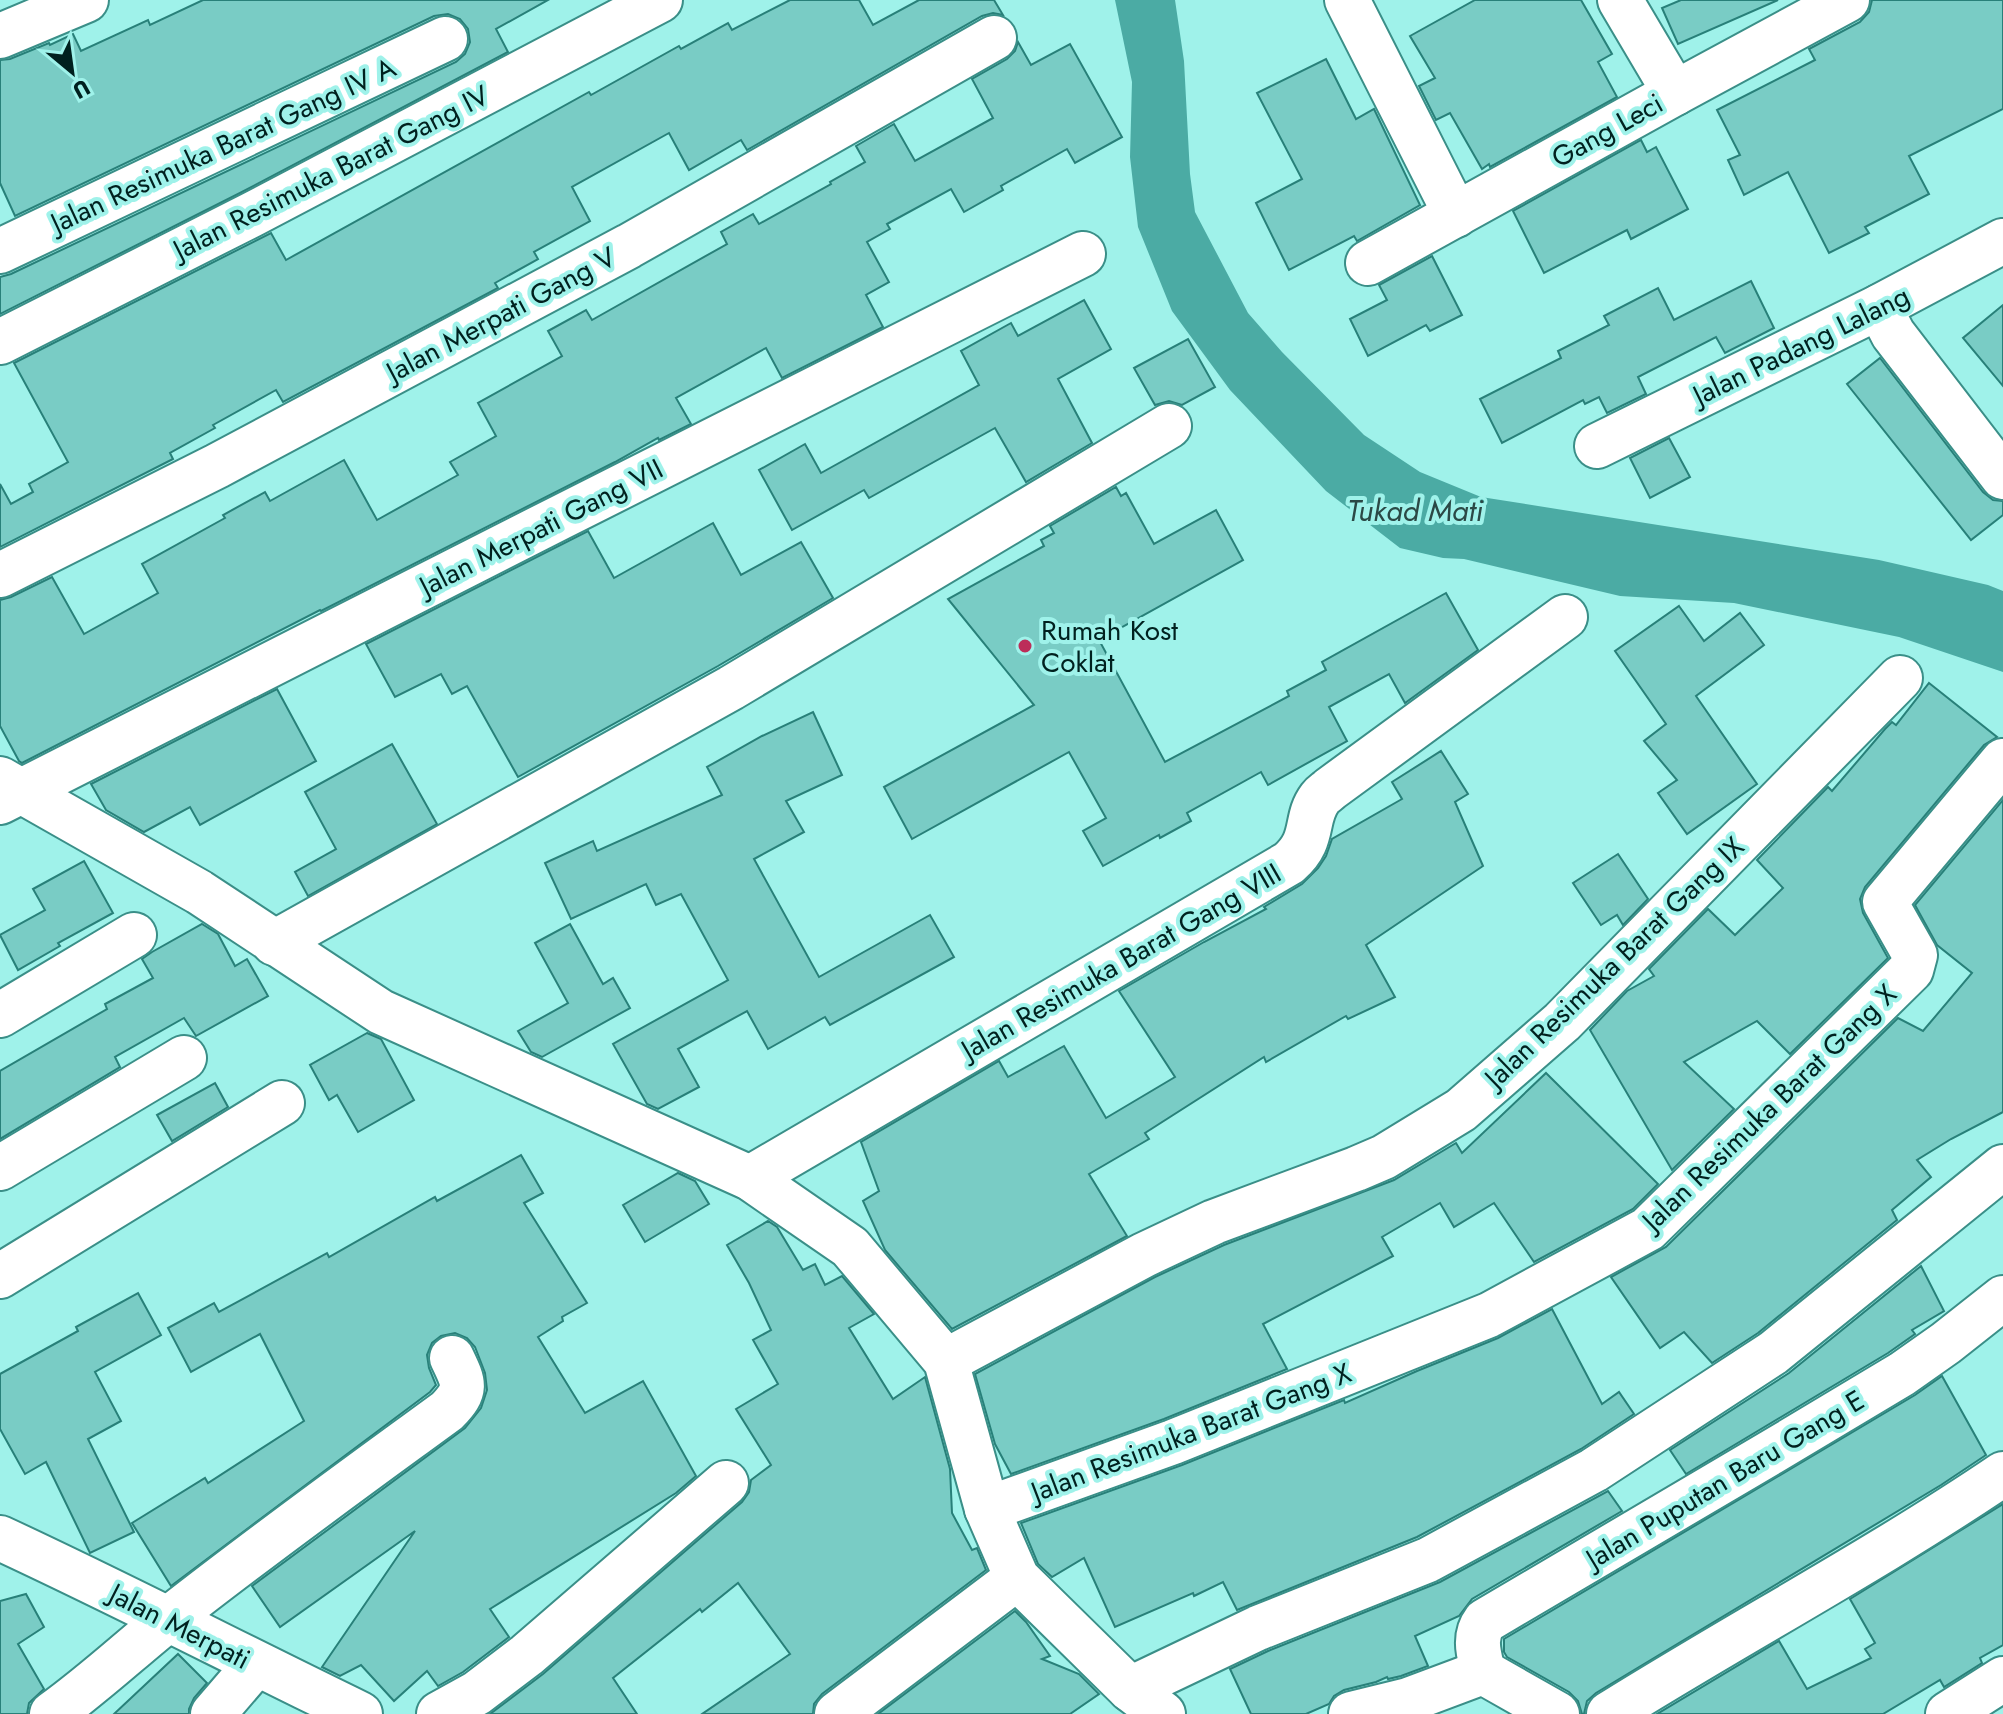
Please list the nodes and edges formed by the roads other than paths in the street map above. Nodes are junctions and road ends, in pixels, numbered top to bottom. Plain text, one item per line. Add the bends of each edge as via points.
1 (86, 0) edge
2 (660, 0) edge
3 (1347, 0) edge
4 (1620, 0) edge
5 (1847, 0) edge
6 (0, 36) edge
7 (994, 38) dead end
8 (445, 39) dead end
9 (1675, 93) junction
10 (1456, 215) junction
11 (2003, 241) edge
12 (0, 251) edge
13 (1083, 254) dead end
14 (1368, 263) dead end
15 (1879, 307) junction
16 (0, 342) edge
17 (1169, 426) dead end
18 (1597, 446) dead end
19 (2003, 477) edge
20 (0, 575) edge
21 (1565, 617) dead end
22 (1900, 678) dead end
23 (2003, 761) edge
24 (7, 791) edge
25 (134, 935) dead end
26 (274, 943) junction
27 (0, 1015) edge
28 (184, 1058) dead end
29 (282, 1103) dead end
30 (2003, 1167) edge
31 (0, 1168) edge
32 (750, 1178) junction
33 (0, 1276) edge
34 (2003, 1298) edge
35 (452, 1358) dead end
36 (946, 1361) junction
37 (2003, 1474) edge
38 (726, 1483) dead end
39 (987, 1509) junction
40 (0, 1538) edge
41 (1017, 1578) junction
42 (169, 1618) junction
43 (256, 1664) junction
44 (1483, 1672) junction
45 (2003, 1679) edge
46 (1146, 1702) edge
47 (1411, 1707) edge
48 (52, 1714) edge
49 (213, 1714) edge
50 (360, 1714) edge
51 (439, 1714) edge
52 (837, 1714) edge
53 (1351, 1714) edge
54 (1557, 1714) edge
55 (1609, 1714) edge
56 (1948, 1714) edge

1 - 6 street
2 - 16 street, Jalan Resimuka Barat Gang IV
3 - 10 street
4 - 9 street
5 - 9 street, Gang Leci
7 - 20 street, Jalan Merpati Gang V via 615,253 217,466
8 - 12 street, Jalan Resimuka Barat Gang IV A
9 - 10 street, Gang Leci
10 - 14 street, Gang Leci
11 - 15 street, Jalan Padang Lalang
13 - 24 street, Jalan Merpati Gang VII
15 - 18 street, Jalan Padang Lalang
15 - 19 street via 1893,334
17 - 26 street via 731,688
21 - 32 street, Jalan Resimuka Barat Gang VIII via 1330,789 1319,799 1305,845 1289,863
22 - 36 street, Jalan Resimuka Barat Gang IX via 1562,1022 1461,1110 1384,1157 1214,1222 1144,1255
23 - 39 street, Jalan Resimuka Barat Gang X via 1885,902 1915,955 1911,970 1648,1229 1489,1315 1173,1442
24 - 26 street via 199,892
25 - 27 street
26 - 32 street via 381,1012
28 - 31 street
29 - 33 street
30 - 46 street via 1773,1353 1594,1470 1428,1560 1258,1628
32 - 36 street via 850,1247
34 - 44 street, Jalan Puputan Baru Gang E via 1902,1374 1485,1621 1477,1636
35 - 42 street via 462,1394 447,1411
36 - 39 street
37 - 55 street
38 - 51 street via 527,1655
39 - 41 street
40 - 42 street, Jalan Merpati
41 - 46 street
41 - 52 street
42 - 43 street, Jalan Merpati
42 - 48 street
43 - 49 street
43 - 50 street, Jalan Merpati
44 - 47 street
44 - 54 street
45 - 56 street
47 - 53 street

